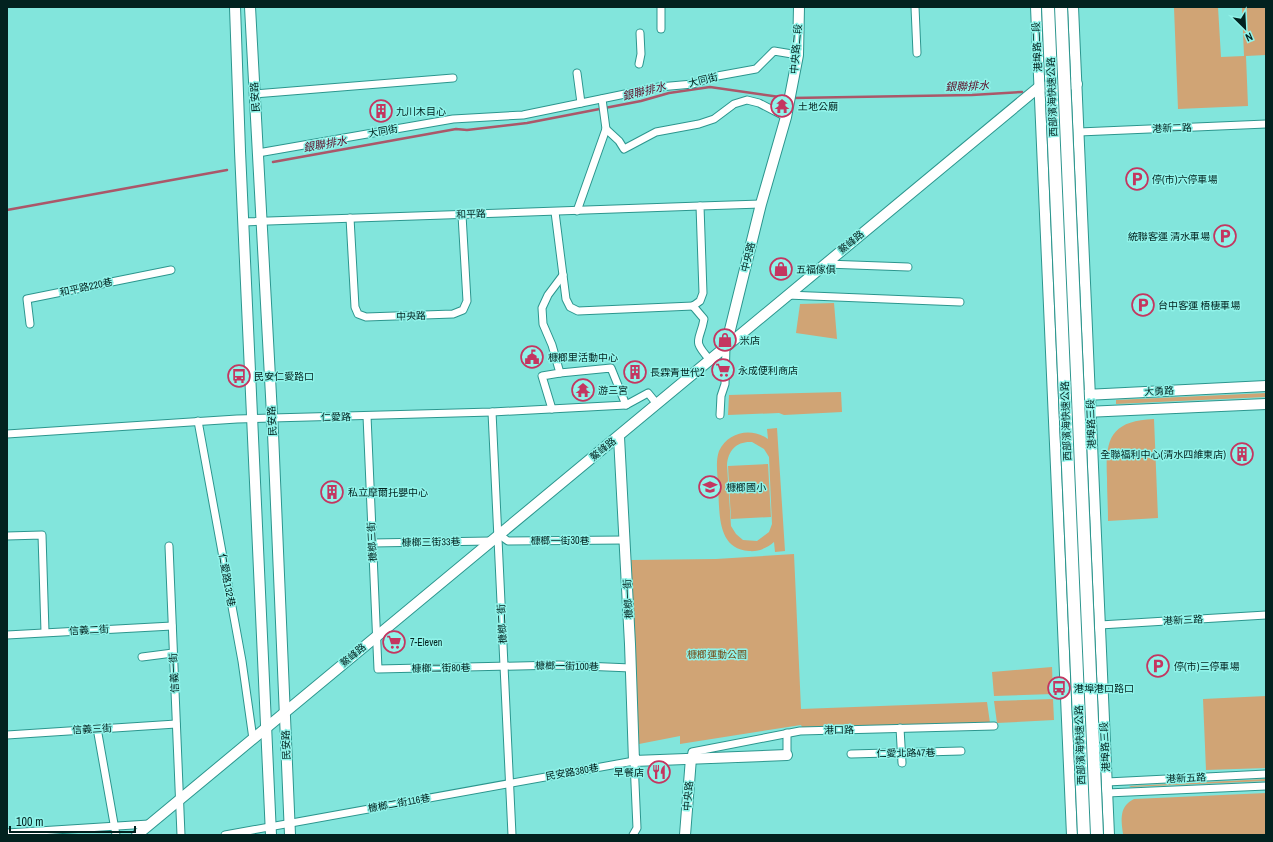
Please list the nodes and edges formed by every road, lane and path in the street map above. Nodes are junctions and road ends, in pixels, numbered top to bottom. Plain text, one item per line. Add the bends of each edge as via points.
1 (235, 7) edge
2 (250, 7) edge
3 (661, 7) edge
4 (799, 7) edge
5 (915, 7) edge
6 (1036, 7) edge
7 (1048, 7) edge
8 (1061, 7) edge
9 (1073, 7) edge
10 (661, 29) dead end
11 (640, 33) dead end
12 (917, 53) dead end
13 (798, 55) junction
14 (639, 64) dead end
15 (577, 73) dead end
16 (453, 78) dead end
17 (1077, 84) junction
18 (1039, 87) junction
19 (254, 94) junction
20 (239, 95) junction
21 (790, 96) joint
22 (602, 100) junction
23 (581, 103) junction
24 (786, 117) junction
25 (1266, 124) edge
26 (606, 129) junction
27 (1079, 132) junction
28 (258, 153) junction
29 (761, 204) junction
30 (700, 206) junction
31 (577, 211) junction
32 (555, 212) junction
33 (462, 215) junction
34 (350, 218) junction
35 (262, 221) junction
36 (243, 222) junction
37 (826, 264) junction
38 (908, 267) dead end
39 (171, 270) dead end
40 (563, 275) junction
41 (786, 296) junction
42 (960, 302) dead end
43 (693, 306) junction
44 (30, 324) dead end
45 (726, 346) junction
46 (710, 360) junction
47 (560, 373) junction
48 (1266, 386) edge
49 (1090, 394) junction
50 (1053, 396) junction
51 (657, 404) junction
52 (1266, 404) edge
53 (626, 405) junction
54 (552, 409) junction
55 (492, 412) junction
56 (1091, 412) junction
57 (1053, 414) junction
58 (720, 415) dead end
59 (367, 416) junction
60 (272, 418) junction
61 (253, 419) junction
62 (198, 421) junction
63 (7, 434) edge
64 (618, 436) junction
65 (7, 536) edge
66 (494, 537) junction
67 (624, 540) junction
68 (372, 543) junction
69 (169, 546) dead end
70 (1266, 615) edge
71 (1100, 625) junction
72 (172, 626) junction
73 (45, 632) junction
74 (7, 635) edge
75 (377, 635) junction
76 (173, 653) junction
77 (142, 657) dead end
78 (504, 666) junction
79 (631, 668) junction
80 (378, 669) joint
81 (284, 713) junction
82 (176, 724) junction
83 (994, 726) dead end
84 (98, 728) junction
85 (266, 728) junction
86 (900, 728) junction
87 (786, 733) junction
88 (7, 735) edge
89 (253, 739) junction
90 (961, 752) dead end
91 (901, 753) junction
92 (851, 754) dead end
93 (787, 755) joint
94 (691, 758) junction
95 (634, 761) junction
96 (902, 763) dead end
97 (1266, 774) edge
98 (510, 782) junction
99 (1107, 782) junction
100 (1266, 786) edge
101 (1107, 793) junction
102 (180, 800) junction
103 (289, 823) junction
104 (150, 824) junction
105 (115, 827) junction
106 (271, 831) edge
107 (7, 833) edge
108 (1110, 833) edge
109 (116, 835) edge
110 (137, 835) edge
111 (182, 835) edge
112 (225, 835) edge
113 (290, 835) edge
114 (512, 835) edge
115 (633, 835) edge
116 (685, 835) edge
117 (1072, 835) edge
118 (1084, 835) edge
119 (1096, 835) edge

1 - 20 street, 民安路
2 - 19 street, 民安路
3 - 10 street
4 - 13 street, 中央路二段
5 - 12 street
6 - 18 street, 港埠路二段
7 - 118 highway, 西部濱海快速公路, bridge
8 - 119 highway, 西部濱海快速公路, bridge
9 - 17 street
11 - 14 street
13 - 21 street, 中央路二段
13 - 22 street, 大同街 via 774,51 756,69 712,77 693,84 659,87
15 - 23 street
16 - 19 street
17 - 18 street
17 - 27 street, 港埠路三段
18 - 37 street, 鰲峰路
18 - 50 street
19 - 20 street
19 - 28 street, 民安路
20 - 36 street, 民安路
21 - 24 street, 中央路
22 - 23 street, 大同街
22 - 26 street
23 - 28 street, 大同街 via 523,115 460,119
24 - 26 street via 746,100 734,104 714,119 656,132 624,149
24 - 29 street, 中央路
25 - 27 street, 港新二路
26 - 31 street
27 - 49 street, 港埠路三段
28 - 35 street, 民安路
29 - 30 street, 和平路
29 - 45 street, 中央路
30 - 31 street, 和平路
30 - 43 street via 703,293 700,301
31 - 32 street, 和平路
32 - 33 street, 和平路
32 - 40 street
33 - 34 street, 和平路
33 - 34 street, 中央路 via 467,301 463,310 453,314 366,317 358,314 355,307
34 - 35 street, 和平路
35 - 36 street, 和平路
35 - 60 street, 民安路
36 - 61 street, 民安路
37 - 38 street
37 - 41 street, 鰲峰路
39 - 44 street, 和平路220巷 via 27,299
40 - 43 street via 566,299 570,307 578,311
40 - 47 street via 542,308 543,324
41 - 42 street
41 - 45 street, 鰲峰路
43 - 46 street via 704,319 698,343
45 - 46 street, 鰲峰路
45 - 58 street, 中央路 via 725,384 721,396
46 - 51 street, 鰲峰路
47 - 53 street via 611,368
47 - 54 street via 542,376
48 - 49 street, 大勇路
49 - 50 street, 大勇路
49 - 56 street, 港埠路三段
50 - 57 street
51 - 53 street, 仁愛路 via 648,393
51 - 64 street, 鰲峰路
52 - 56 street, 大勇路
53 - 54 street, 仁愛路
54 - 55 street, 仁愛路
55 - 59 street, 仁愛路
55 - 66 street, 槺榔二街
56 - 57 street, 大勇路
56 - 71 street, 港埠路三段
57 - 117 street
59 - 60 street, 仁愛路
59 - 68 street, 槺榔三街
60 - 61 street, 仁愛路
60 - 81 street, 民安路
61 - 62 street, 仁愛路
61 - 85 street, 民安路
62 - 63 street, 仁愛路
62 - 89 street, 仁愛路132巷 via 242,661
64 - 66 street, 鰲峰路
64 - 67 street, 槺榔一街
65 - 73 street via 42,535
66 - 67 street, 槺榔一街30巷 via 508,541
66 - 68 street, 槺榔三街33巷
66 - 75 street, 鰲峰路
66 - 78 street, 槺榔二街
67 - 79 street, 槺榔一街
68 - 75 street, 槺榔三街
69 - 72 street, 信義一街
70 - 71 street, 港新三路
71 - 99 street, 港埠路三段
72 - 73 street, 信義二街
72 - 76 street, 信義一街
73 - 74 street, 信義二街
75 - 80 street, 槺榔三街
75 - 81 street, 鰲峰路
76 - 77 street
76 - 82 street, 信義一街
78 - 79 street, 槺榔一街100巷
78 - 80 street, 槺榔二街80巷
78 - 98 street, 槺榔二街
79 - 95 street, 槺榔一街
81 - 85 street, 鰲峰路
81 - 103 street, 民安路
82 - 84 street, 信義三街
82 - 102 street, 信義一街
83 - 86 street, 港口路
84 - 88 street, 信義三街
84 - 105 street
85 - 89 street, 鰲峰路
85 - 106 street, 民安路
86 - 87 street, 港口路
86 - 91 street
87 - 93 street
87 - 94 street, 港口路 via 692,752
89 - 102 street, 鰲峰路
90 - 91 street, 仁愛北路47巷
91 - 92 street, 仁愛北路47巷
91 - 96 street
93 - 94 street
94 - 95 street
94 - 116 street, 中央路
95 - 98 street, 民安路380巷
95 - 115 street, 槺榔一街 via 637,828
97 - 99 street, 港新五路
98 - 103 street, 槺榔二街116巷
98 - 114 street, 槺榔二街
99 - 101 street, 港埠路三段
100 - 101 street, 港新五路
101 - 108 street, 港埠路三段
102 - 104 street, 鰲峰路
102 - 111 street, 信義一街
103 - 106 street, 槺榔二街116巷
103 - 113 street, 民安路
104 - 105 street
104 - 110 street, 鰲峰路
105 - 107 street
105 - 109 street
106 - 112 street, 槺榔二街116巷

